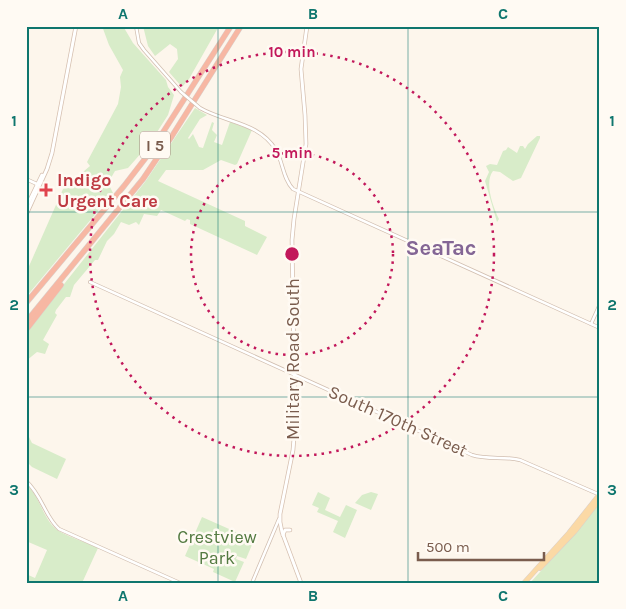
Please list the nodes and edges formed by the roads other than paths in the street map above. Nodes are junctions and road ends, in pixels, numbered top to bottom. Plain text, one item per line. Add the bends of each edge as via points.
1 (76, 26) edge
2 (136, 26) edge
3 (231, 26) edge
4 (242, 26) edge
5 (308, 26) edge
6 (26, 179) edge
7 (38, 185) junction
8 (298, 191) junction
9 (26, 208) edge
10 (26, 215) edge
11 (70, 268) junction
12 (90, 282) dead end
13 (26, 303) edge
14 (600, 304) edge
15 (26, 322) edge
16 (590, 324) junction
17 (600, 328) edge
18 (26, 330) edge
19 (294, 374) junction
20 (26, 481) edge
21 (600, 494) edge
22 (600, 499) edge
23 (280, 515) junction
24 (290, 530) dead end
25 (274, 532) junction
26 (283, 534) junction
27 (552, 551) junction
28 (549, 559) junction
29 (180, 583) edge
30 (252, 583) edge
31 (301, 583) edge
32 (525, 583) edge

1 - 7 main road via 52,153
2 - 8 street, bridge via 139,43 181,92 209,113 249,126 261,134 276,151 288,184
3 - 13 highway, I 5 via 151,151
4 - 11 highway, I 5 via 152,165
5 - 8 main road, Military Road South via 301,69 306,144
6 - 7 street
7 - 9 main road
7 - 10 main road
8 - 16 street
8 - 19 main road, Military Road South via 292,240
11 - 15 highway, I 5
11 - 18 highway via 70,274
12 - 19 street, South 170th Street
14 - 16 street
16 - 17 street
19 - 21 street, South 170th Street via 472,455 520,460
19 - 23 main road, Military Road South via 295,432
20 - 29 street via 34,488 59,528
21 - 27 main road
22 - 28 main road
23 - 25 street
23 - 26 main road, Military Road South
24 - 26 main road
25 - 26 street via 278,530
25 - 30 street
26 - 31 main road, Military Road South
27 - 28 main road
27 - 32 main road
28 - 32 main road

